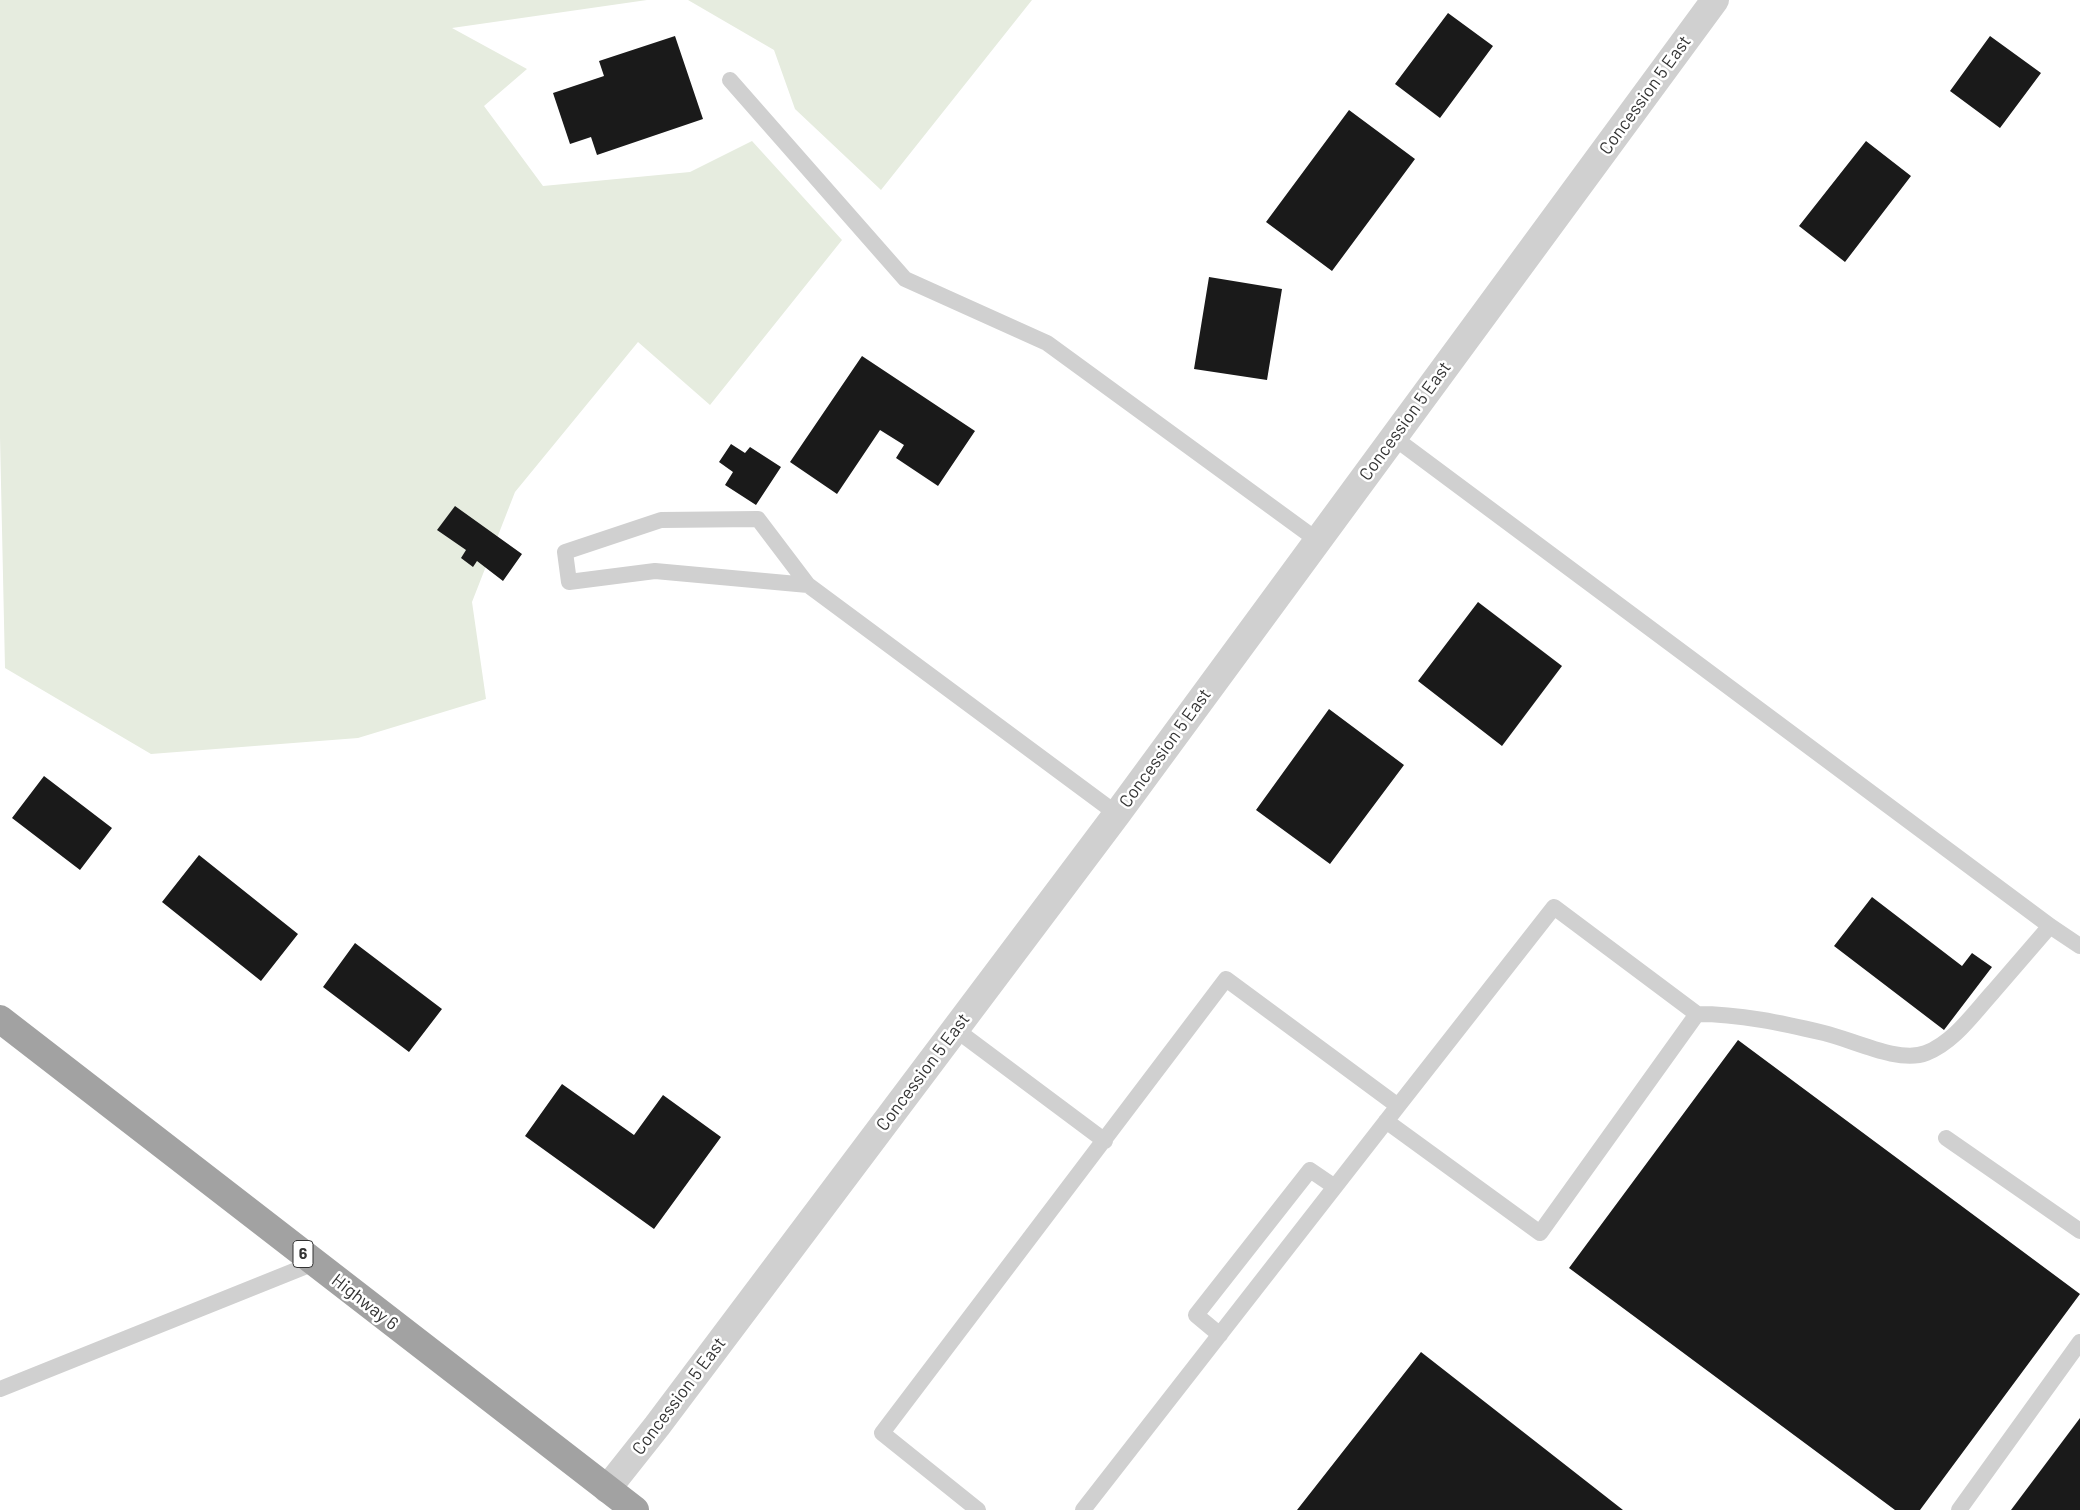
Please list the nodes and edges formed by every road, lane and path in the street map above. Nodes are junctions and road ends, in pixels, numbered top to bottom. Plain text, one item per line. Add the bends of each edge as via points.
1 (1715, 0) edge
2 (730, 80) dead end
3 (1393, 437) junction
4 (1317, 540) junction
5 (808, 585) junction
6 (1116, 814) junction
7 (2050, 926) junction
8 (2080, 946) edge
9 (1697, 1014) junction
10 (0, 1019) edge
11 (955, 1029) junction
12 (1398, 1106) junction
13 (1386, 1121) junction
14 (1946, 1138) dead end
15 (1105, 1141) junction
16 (1335, 1187) junction
17 (2080, 1231) edge
18 (314, 1263) junction
19 (1220, 1335) junction
20 (2080, 1342) edge
21 (0, 1389) edge
22 (607, 1489) junction
23 (635, 1510) edge
24 (978, 1510) edge
25 (1083, 1510) edge
26 (1959, 1510) edge

1 - 3 street, Concession 5 East
2 - 4 lane via 905,279 1047,343
3 - 4 street, Concession 5 East
3 - 7 lane
4 - 6 street, Concession 5 East
5 - 5 lane via 758,519 662,520 565,552 569,582 655,571
5 - 6 lane
6 - 11 street, Concession 5 East
7 - 8 lane
7 - 9 lane via 1965,1024 1946,1042 1925,1054 1890,1053 1825,1033 1744,1016
9 - 12 lane via 1554,907
9 - 13 lane via 1540,1233
10 - 18 highway, Highway 6 / 6
11 - 15 lane
11 - 22 street, Concession 5 East
12 - 13 lane
12 - 15 lane via 1226,979
13 - 16 lane
14 - 17 lane
15 - 24 lane via 882,1433
16 - 19 lane
16 - 19 lane via 1310,1170 1196,1315
18 - 21 lane
18 - 22 highway, Highway 6 / 6
19 - 25 lane
20 - 26 lane
22 - 23 highway, Highway 6 / 6

